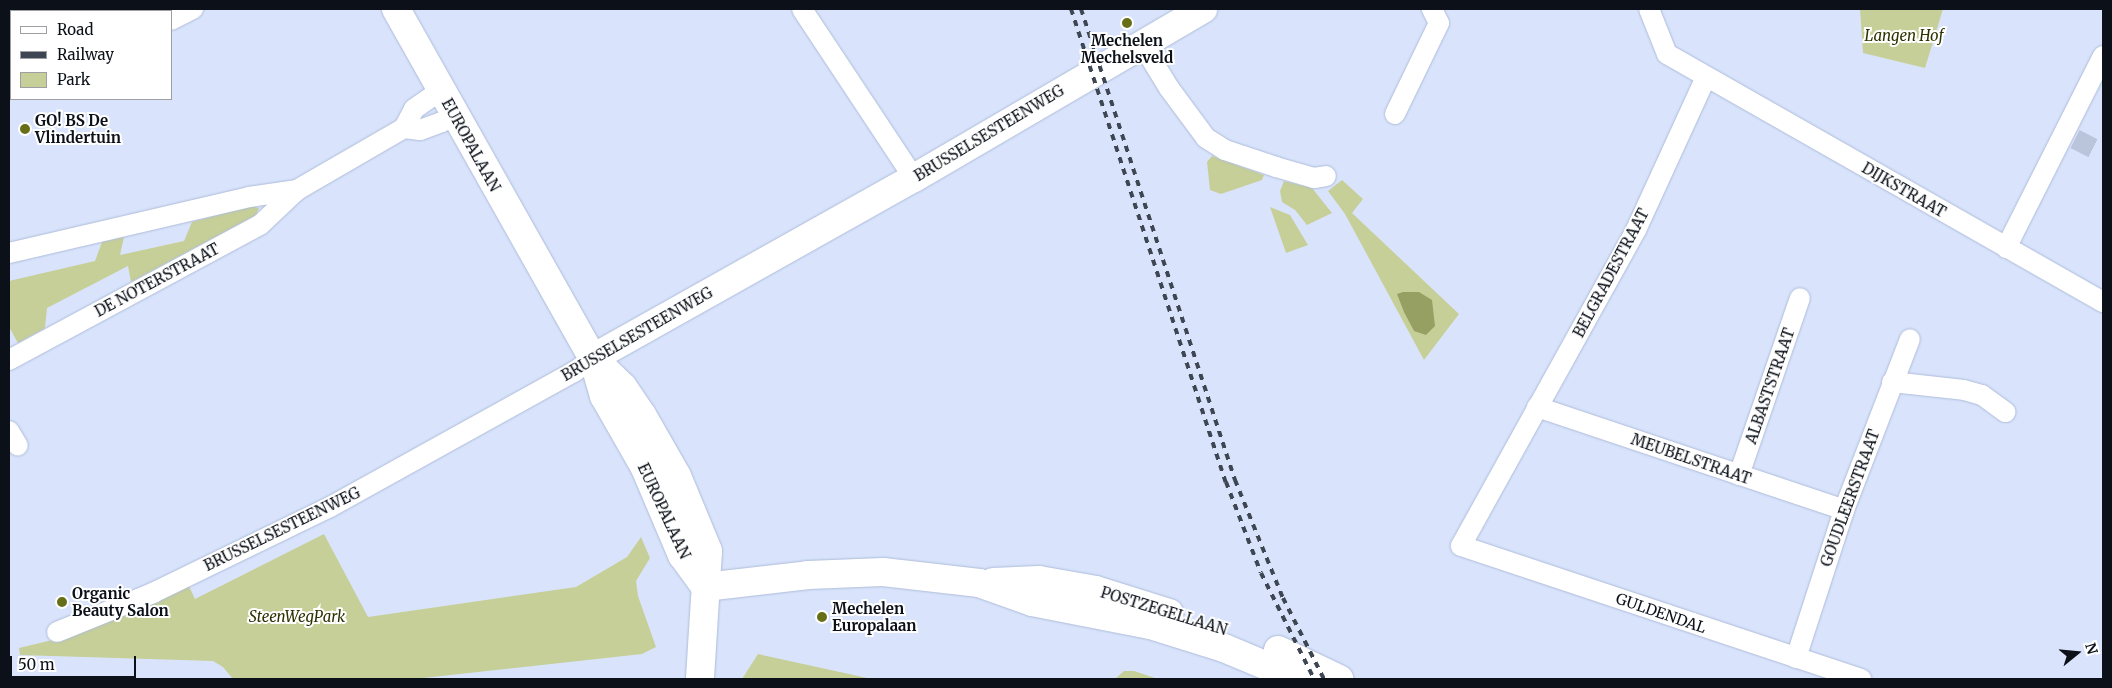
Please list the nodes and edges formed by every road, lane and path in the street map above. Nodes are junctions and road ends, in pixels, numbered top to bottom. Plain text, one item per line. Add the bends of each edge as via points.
1 (193, 9) edge
2 (396, 9) edge
3 (802, 9) edge
4 (1203, 9) edge
5 (1432, 9) edge
6 (1648, 9) edge
7 (172, 20) edge
8 (1142, 44) junction
9 (2103, 56) edge
10 (1706, 76) junction
11 (441, 90) junction
12 (454, 114) junction
13 (1396, 114) dead end
14 (404, 128) junction
15 (1326, 176) dead end
16 (914, 178) junction
17 (297, 190) junction
18 (2006, 248) junction
19 (9, 253) edge
20 (1800, 298) dead end
21 (2103, 302) edge
22 (1910, 340) dead end
23 (593, 358) junction
24 (9, 360) edge
25 (1892, 382) junction
26 (1537, 407) junction
27 (2005, 412) dead end
28 (1739, 475) junction
29 (1844, 510) junction
30 (1461, 546) joint
31 (980, 583) junction
32 (705, 587) junction
33 (57, 632) dead end
34 (1796, 658) junction
35 (700, 679) edge
36 (1298, 679) edge
37 (1339, 679) edge
38 (1861, 679) edge

1 - 7 street
2 - 11 street, EUROPALAAN
3 - 16 street
4 - 8 street, BRUSSELSESTEENWEG
5 - 13 street via 1439,23
6 - 10 street via 1667,54
8 - 15 street via 1206,138 1224,150 1276,167 1314,178
8 - 16 street, BRUSSELSESTEENWEG
9 - 18 street via 2070,137
10 - 18 street, DIJKSTRAAT
10 - 26 street, BELGRADESTRAAT via 1636,230
11 - 12 street, EUROPALAAN
11 - 14 street, DE NOTERSTRAAT via 414,109
12 - 14 street, DE NOTERSTRAAT via 420,130
12 - 23 street, EUROPALAAN
14 - 17 street, DE NOTERSTRAAT
16 - 23 street, BRUSSELSESTEENWEG
17 - 19 street, DE NOTERSTRAAT
17 - 24 street, DE NOTERSTRAAT via 260,226
18 - 21 street, DIJKSTRAAT
20 - 28 street, ALBASTSTRAAT
22 - 25 street, GOUDLEERSTRAAT
23 - 32 street, EUROPALAAN via 604,396 645,468 682,555
23 - 33 street, BRUSSELSESTEENWEG via 574,372 330,507 153,593
25 - 27 street via 1964,390 1982,395
25 - 29 street, GOUDLEERSTRAAT
26 - 28 street, MEUBELSTRAAT
26 - 30 street, BELGRADESTRAAT
28 - 29 street, MEUBELSTRAAT
29 - 34 street, GOUDLEERSTRAAT
30 - 34 street, GULDENDAL
31 - 32 street, POSTZEGELLAAN via 883,572 808,575
31 - 36 street, POSTZEGELLAAN via 1032,602 1150,625 1224,648
31 - 37 street, POSTZEGELLAAN via 1039,580 1096,590 1251,639
32 - 35 street
34 - 38 street, GULDENDAL

